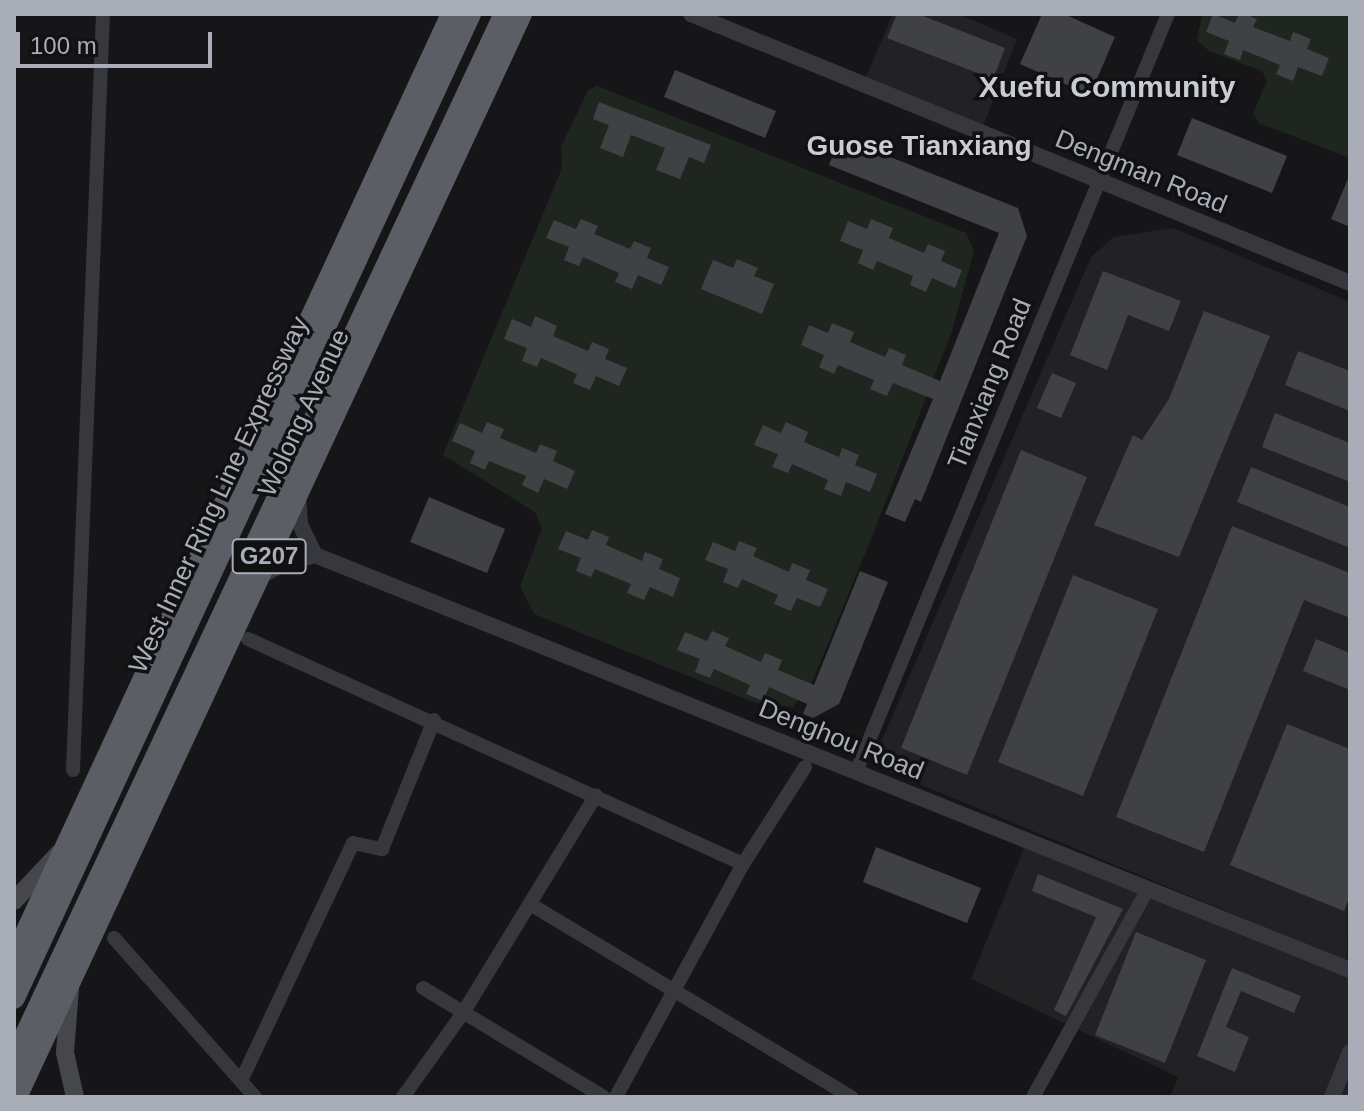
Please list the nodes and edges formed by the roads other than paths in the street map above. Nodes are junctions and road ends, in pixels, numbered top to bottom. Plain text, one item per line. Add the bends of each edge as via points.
1 (103, 14) edge
2 (452, 14) edge
3 (470, 14) edge
4 (505, 14) edge
5 (521, 14) edge
6 (691, 14) edge
7 (1168, 14) edge
8 (1100, 181) junction
9 (1350, 283) edge
10 (297, 492) junction
11 (315, 555) junction
12 (259, 577) junction
13 (248, 639) dead end
14 (434, 720) junction
15 (805, 767) dead end
16 (73, 770) dead end
17 (856, 772) junction
18 (596, 795) junction
19 (69, 842) junction
20 (743, 864) junction
21 (1148, 889) junction
22 (14, 901) edge
23 (530, 904) junction
24 (114, 938) dead end
25 (14, 959) edge
26 (1350, 970) edge
27 (64, 972) junction
28 (423, 988) dead end
29 (675, 993) junction
30 (14, 998) edge
31 (463, 1013) junction
32 (1350, 1052) edge
33 (14, 1060) edge
34 (14, 1080) edge
35 (241, 1081) junction
36 (16, 1097) edge
37 (75, 1097) edge
38 (255, 1097) edge
39 (403, 1097) edge
40 (604, 1097) edge
41 (616, 1097) edge
42 (851, 1097) edge
43 (1033, 1097) edge
44 (1332, 1097) edge

1 - 16 street
2 - 19 highway, Wolong Avenue / G207
3 - 30 highway, West Inner Ring Line Expressway
4 - 27 highway, West Inner Ring Line Expressway
5 - 10 highway, Wolong Avenue / G207
6 - 8 street, Dengman Road
7 - 8 street, Tianxiang Road
8 - 9 street, Dengman Road
8 - 17 street, Tianxiang Road
10 - 11 street via 300,524
10 - 12 highway, Wolong Avenue / G207
11 - 12 street
11 - 17 street, Denghou Road
12 - 27 highway, Wolong Avenue / G207
13 - 14 street
14 - 18 street
14 - 35 street via 382,849 353,843
15 - 20 street
17 - 21 street, Denghou Road
18 - 20 street
18 - 23 street
19 - 22 main road
19 - 25 highway, Wolong Avenue / G207
20 - 29 street
21 - 26 street, Denghou Road
21 - 43 street
23 - 29 street
23 - 31 street
24 - 35 street
27 - 33 highway, West Inner Ring Line Expressway
27 - 34 highway
27 - 36 highway, Wolong Avenue / G207
27 - 37 main road via 65,1053
28 - 31 street
29 - 41 street
29 - 42 street
31 - 39 street
31 - 40 street
32 - 44 street
35 - 38 street

